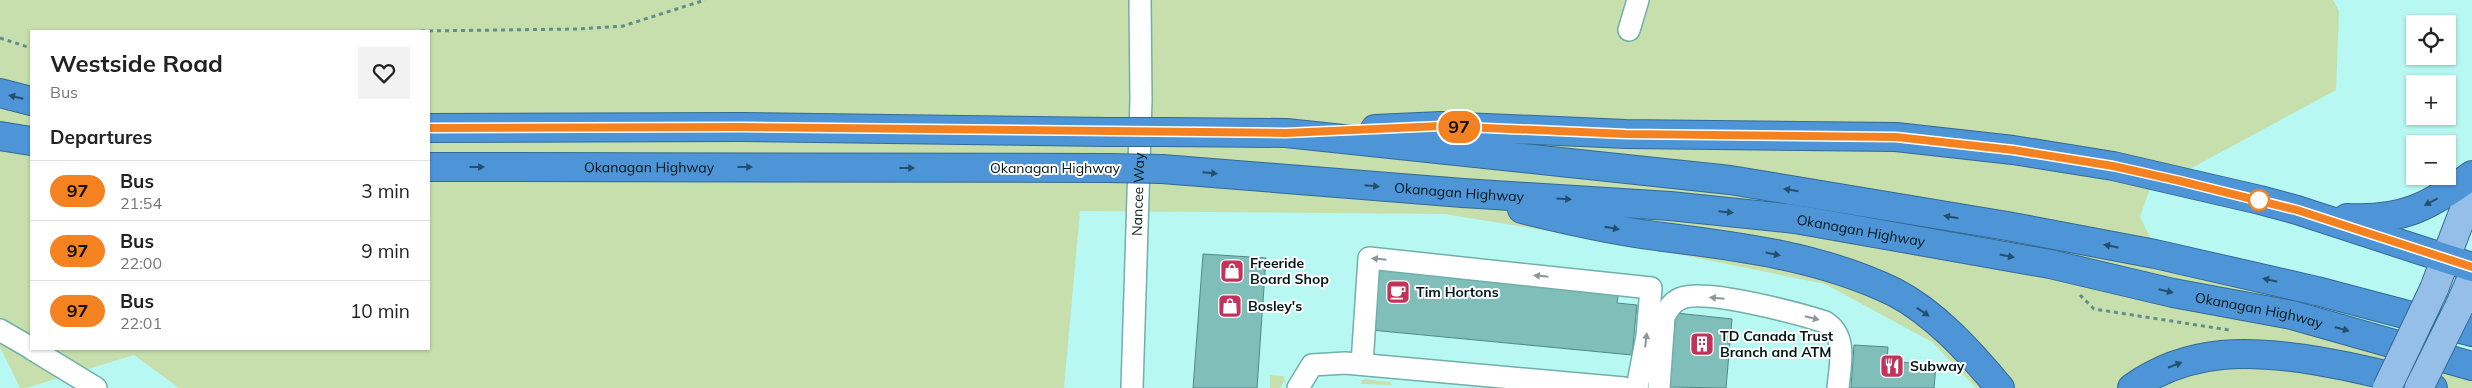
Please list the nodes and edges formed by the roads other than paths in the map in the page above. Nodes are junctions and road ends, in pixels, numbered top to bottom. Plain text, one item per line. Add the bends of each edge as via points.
1 (1140, 0) edge
2 (1638, 0) edge
3 (1629, 30) dead end
4 (0, 92) edge
5 (30, 101) edge
6 (430, 128) edge
7 (1286, 133) junction
8 (0, 136) edge
9 (30, 140) edge
10 (430, 167) edge
11 (2472, 175) edge
12 (2472, 189) edge
13 (1463, 193) junction
14 (2318, 217) junction
15 (2445, 258) junction
16 (2472, 267) edge
17 (2472, 277) edge
18 (0, 330) edge
19 (2472, 332) edge
20 (30, 348) edge
21 (34, 350) edge
22 (1362, 364) junction
23 (2472, 366) edge
24 (96, 388) edge
25 (1132, 388) edge
26 (1298, 388) edge
27 (1624, 388) edge
28 (1638, 388) edge
29 (1659, 388) edge
30 (1838, 388) edge
31 (2000, 388) edge
32 (2132, 388) edge
33 (2387, 388) edge
34 (2419, 388) edge
35 (2433, 388) edge

1 - 25 street, Nancee Way via 1141,100
2 - 3 street
5 -> 4 highway
6 - 7 highway, Okanagan Highway, bridge via 741,127
7 - 14 highway via 1441,126 1626,134 1896,137 2013,150 2113,166
19 -> 7 highway, Okanagan Highway via 2317,291 2156,254 1896,207 1730,180
8 - 9 highway
10 -> 13 highway, Okanagan Highway, bridge via 1162,169
11 -> 14 highway via 2447,194 2401,215 2376,219
12 - 15 main road
13 -> 23 highway, Okanagan Highway via 1670,206 1795,219 1944,244 2292,315
13 -> 31 highway via 1563,220 1655,236 1721,243 1828,266 1895,293 1934,319
14 - 15 highway
15 - 16 highway
15 - 33 main road, bridge via 2434,289
17 - 34 main road, bridge
18 - 20 street
21 - 24 street
22 - 26 street via 1346,362 1312,366
22 - 27 street
28 -> 22 street via 1646,345 1650,288 1369,258
29 - 30 street via 1664,316 1668,308 1685,297 1741,301 1814,318 1832,326 1840,339
32 -> 35 highway via 2178,363 2214,354 2244,353 2277,354 2378,371

